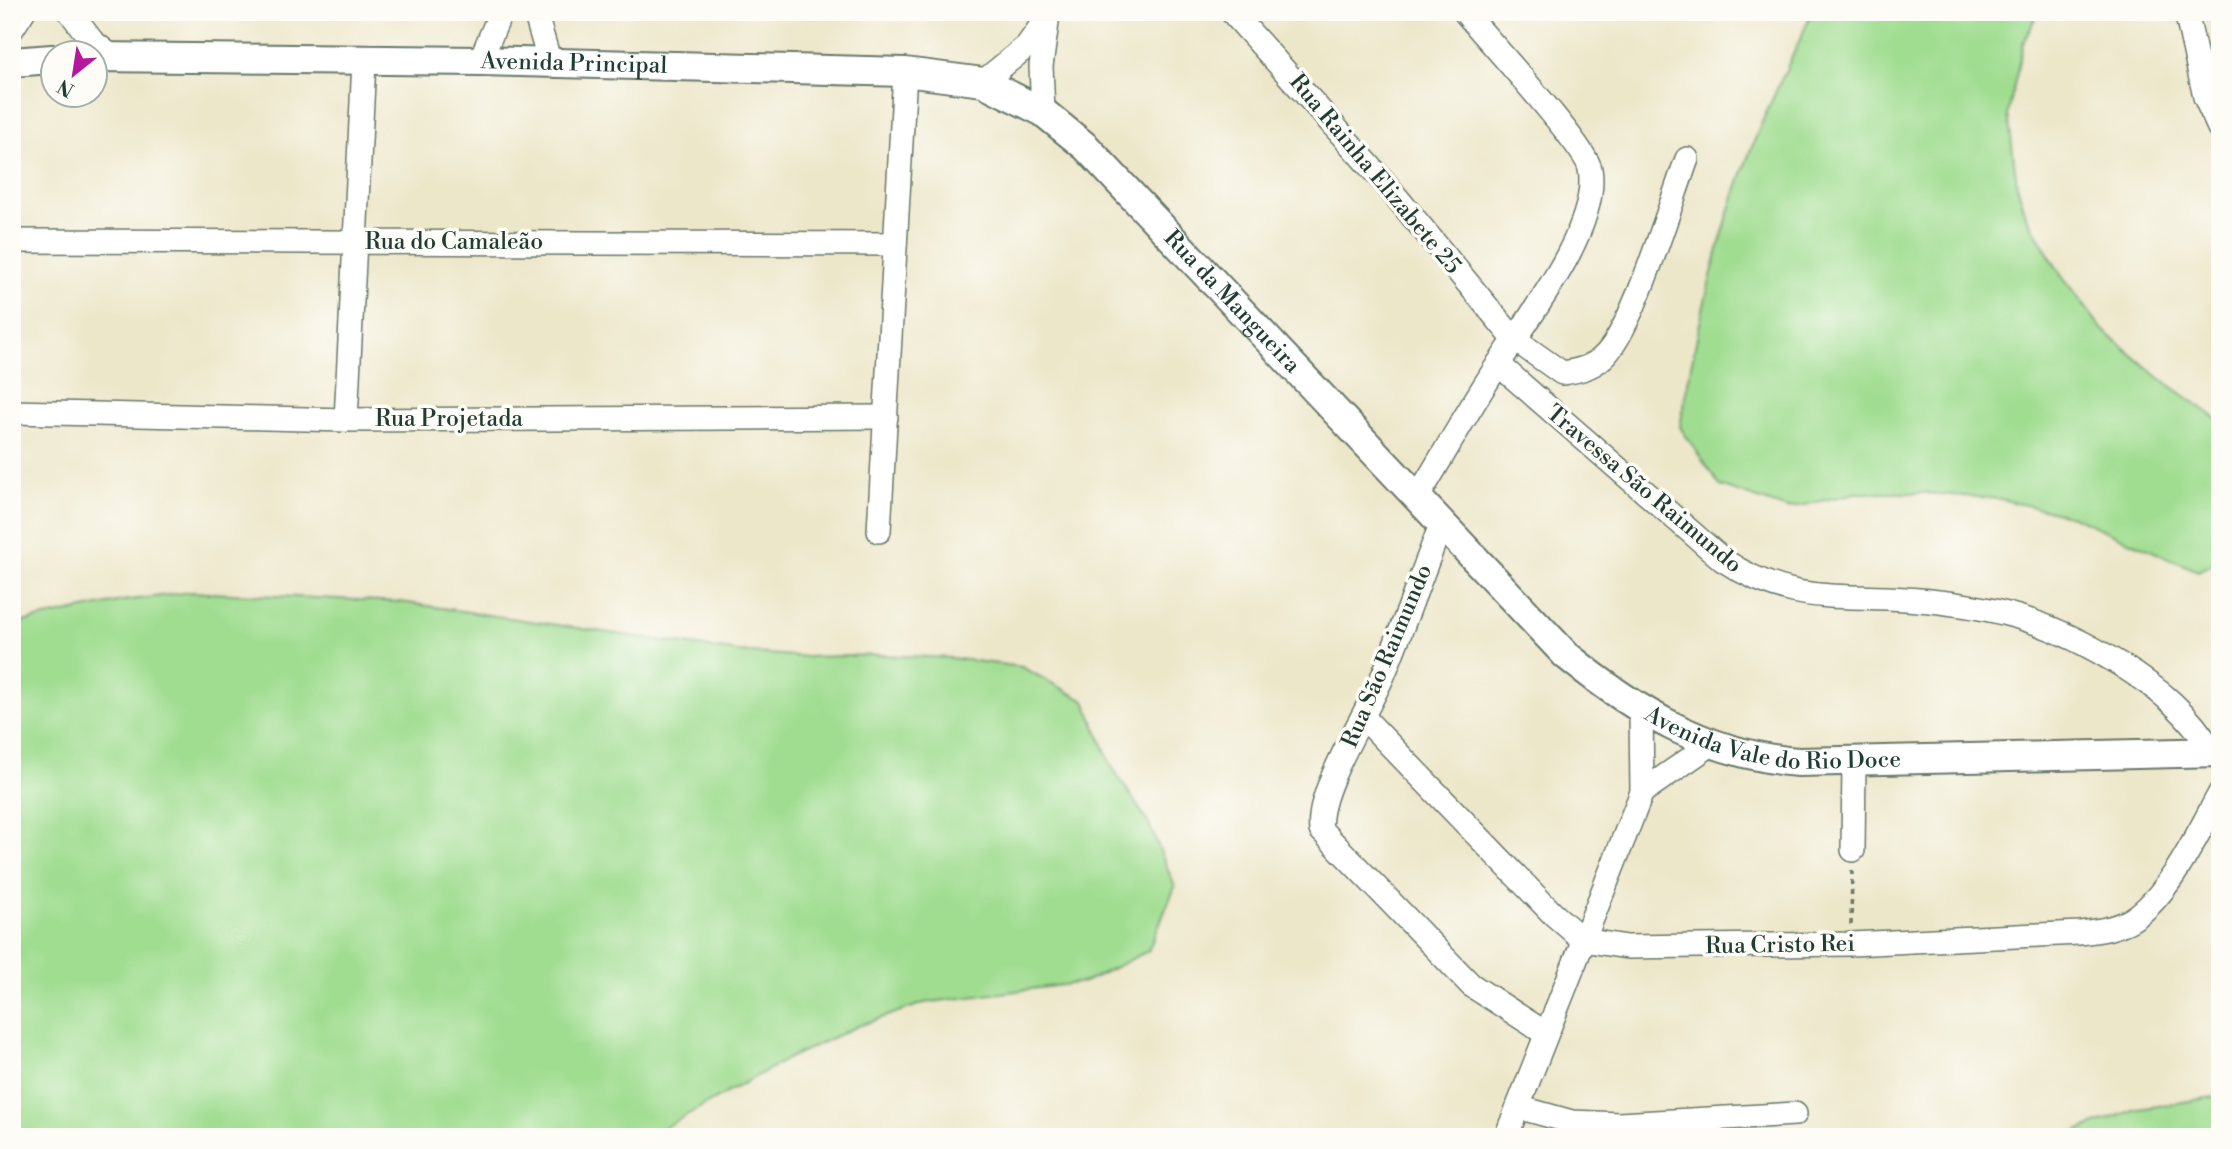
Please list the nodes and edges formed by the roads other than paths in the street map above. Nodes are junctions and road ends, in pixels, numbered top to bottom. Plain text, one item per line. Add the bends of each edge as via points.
1 (23, 12) edge
2 (70, 12) edge
3 (501, 12) edge
4 (535, 12) edge
5 (1232, 12) edge
6 (1465, 12) edge
7 (2186, 12) edge
8 (1049, 16) edge
9 (12, 29) edge
10 (90, 38) edge
11 (108, 56) edge
12 (38, 60) edge
13 (480, 61) junction
14 (12, 62) edge
15 (364, 62) junction
16 (550, 63) junction
17 (905, 72) junction
18 (983, 82) junction
19 (1043, 112) junction
20 (2220, 130) edge
21 (1687, 159) dead end
22 (12, 241) edge
23 (355, 241) junction
24 (895, 244) junction
25 (1514, 339) junction
26 (1498, 364) junction
27 (12, 412) edge
28 (886, 417) junction
29 (346, 420) junction
30 (1417, 498) junction
31 (1441, 525) junction
32 (879, 531) dead end
33 (1641, 711) junction
34 (1364, 718) junction
35 (1710, 744) junction
36 (2216, 752) edge
37 (1854, 763) junction
38 (1642, 792) junction
39 (2220, 793) edge
40 (1853, 850) road end
41 (1583, 940) junction
42 (1545, 1033) junction
43 (1518, 1107) junction
44 (1795, 1114) dead end
45 (1506, 1137) edge

1 - 9 street
2 - 10 street
3 - 13 street
4 - 16 street
5 - 25 street, Rua Rainha Elizabete 25 via 1384,182
6 - 25 street via 1573,139 1590,167 1591,198 1578,235
7 - 20 street via 2205,97
8 - 18 street via 1027,46
8 - 19 street via 1041,66
11 - 15 street, Avenida Principal
12 - 14 street
13 - 15 street, Avenida Principal
13 - 16 street, Avenida Principal
15 - 23 street
16 - 17 street, Avenida Principal
17 - 18 street, Avenida Principal
17 - 24 street
18 - 19 street, Avenida Principal
19 - 30 street, Rua da Mangueira via 1086,147
21 - 25 street, Travessa São Raimundo via 1623,333 1603,358 1580,371 1562,373
22 - 23 street, Rua do Camaleão
23 - 24 street, Rua do Camaleão
23 - 29 street
24 - 28 street
25 - 26 street
26 - 30 street
26 - 36 street, Travessa São Raimundo via 1723,560 1765,585 1797,593 1977,606 2050,626 2153,685 2179,707
27 - 29 street, Rua Projetada
28 - 29 street, Rua Projetada
28 - 32 street
30 - 31 street, Avenida Vale do Rio Doce
31 - 33 street, Avenida Vale do Rio Doce via 1566,655
31 - 34 street, Rua São Raimundo
33 - 35 street, Avenida Vale do Rio Doce
33 - 38 street
34 - 41 street
34 - 42 street, Rua São Raimundo via 1329,785 1321,830 1471,985
35 - 37 street, Avenida Vale do Rio Doce via 1766,760
35 - 38 street
36 - 37 street, Avenida Vale do Rio Doce
37 - 40 street
38 - 41 street
39 - 41 street, Rua Cristo Rei via 2154,900 2131,920 2111,928 1851,944 1626,947
41 - 42 street
42 - 43 street
43 - 44 street via 1572,1122 1619,1124
43 - 45 street

